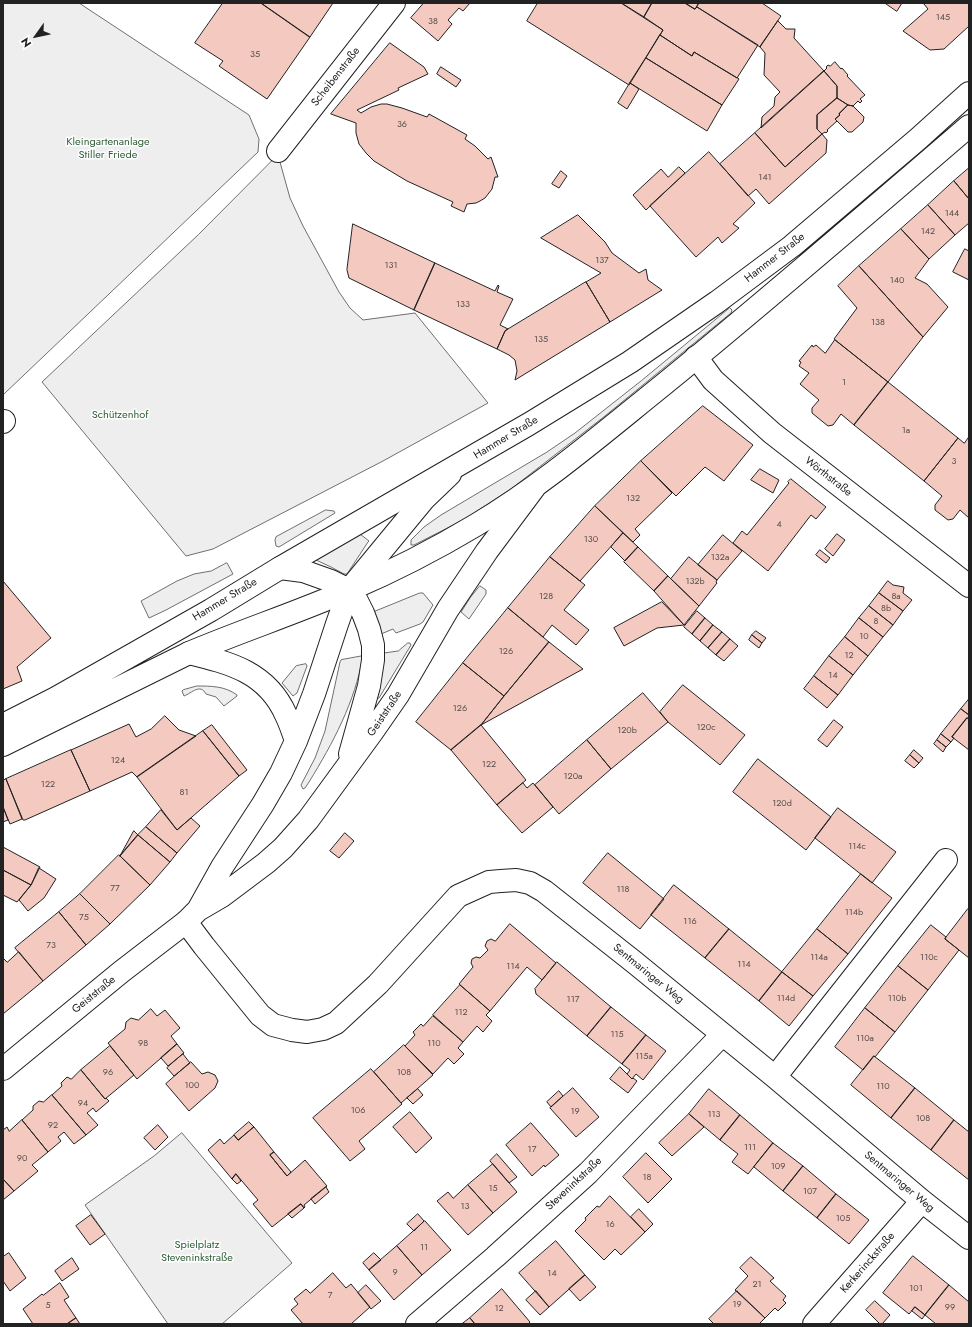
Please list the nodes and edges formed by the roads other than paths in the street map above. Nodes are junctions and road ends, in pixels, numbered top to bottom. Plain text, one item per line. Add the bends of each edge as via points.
1 (394, 3) edge
2 (969, 93) edge
3 (969, 126) edge
4 (278, 151) dead end
5 (696, 357) junction
6 (458, 466) junction
7 (536, 486) junction
8 (280, 568) junction
9 (969, 586) edge
10 (349, 590) junction
11 (189, 653) junction
12 (3, 725) edge
13 (296, 741) junction
14 (3, 745) edge
15 (345, 770) junction
16 (946, 860) dead end
17 (192, 916) junction
18 (722, 1035) junction
19 (3, 1069) edge
20 (775, 1077) junction
21 (922, 1201) junction
22 (969, 1238) edge
23 (417, 1324) edge
24 (814, 1324) edge

1 - 4 street, Scheibenstraße
2 - 6 street, Hammer Straße via 804,236 717,302 588,389
3 - 5 street
5 - 7 street
5 - 9 street, Wörthstraße via 713,380 772,433
6 - 8 street, Hammer Straße
6 - 10 street, Geiststraße via 424,499
7 - 10 street via 475,526 403,565
7 - 15 street, Geiststraße via 452,603 398,695
8 - 10 street via 310,573
8 - 12 street, Hammer Straße via 56,698
10 - 11 street
10 - 13 street, Geiststraße
10 - 15 street via 357,600 369,629 373,660 369,686
11 - 13 street via 234,666 256,677 278,701
11 - 14 street
13 - 17 street, Geiststraße via 263,804
15 - 17 street, Geiststraße via 308,820 282,848 266,863
16 - 20 street
17 - 18 street, Sentmaringer Weg via 213,958 260,1016 273,1025 307,1032 323,1029 336,1022 378,984 458,896 489,882 516,880 530,883 544,891 634,962
17 - 19 street, Geiststraße
18 - 20 street, Sentmaringer Weg
18 - 23 street, Steveninkstraße via 588,1173
20 - 21 street, Sentmaringer Weg
21 - 22 street, Sentmaringer Weg
21 - 24 street, Kerkerinckstraße

